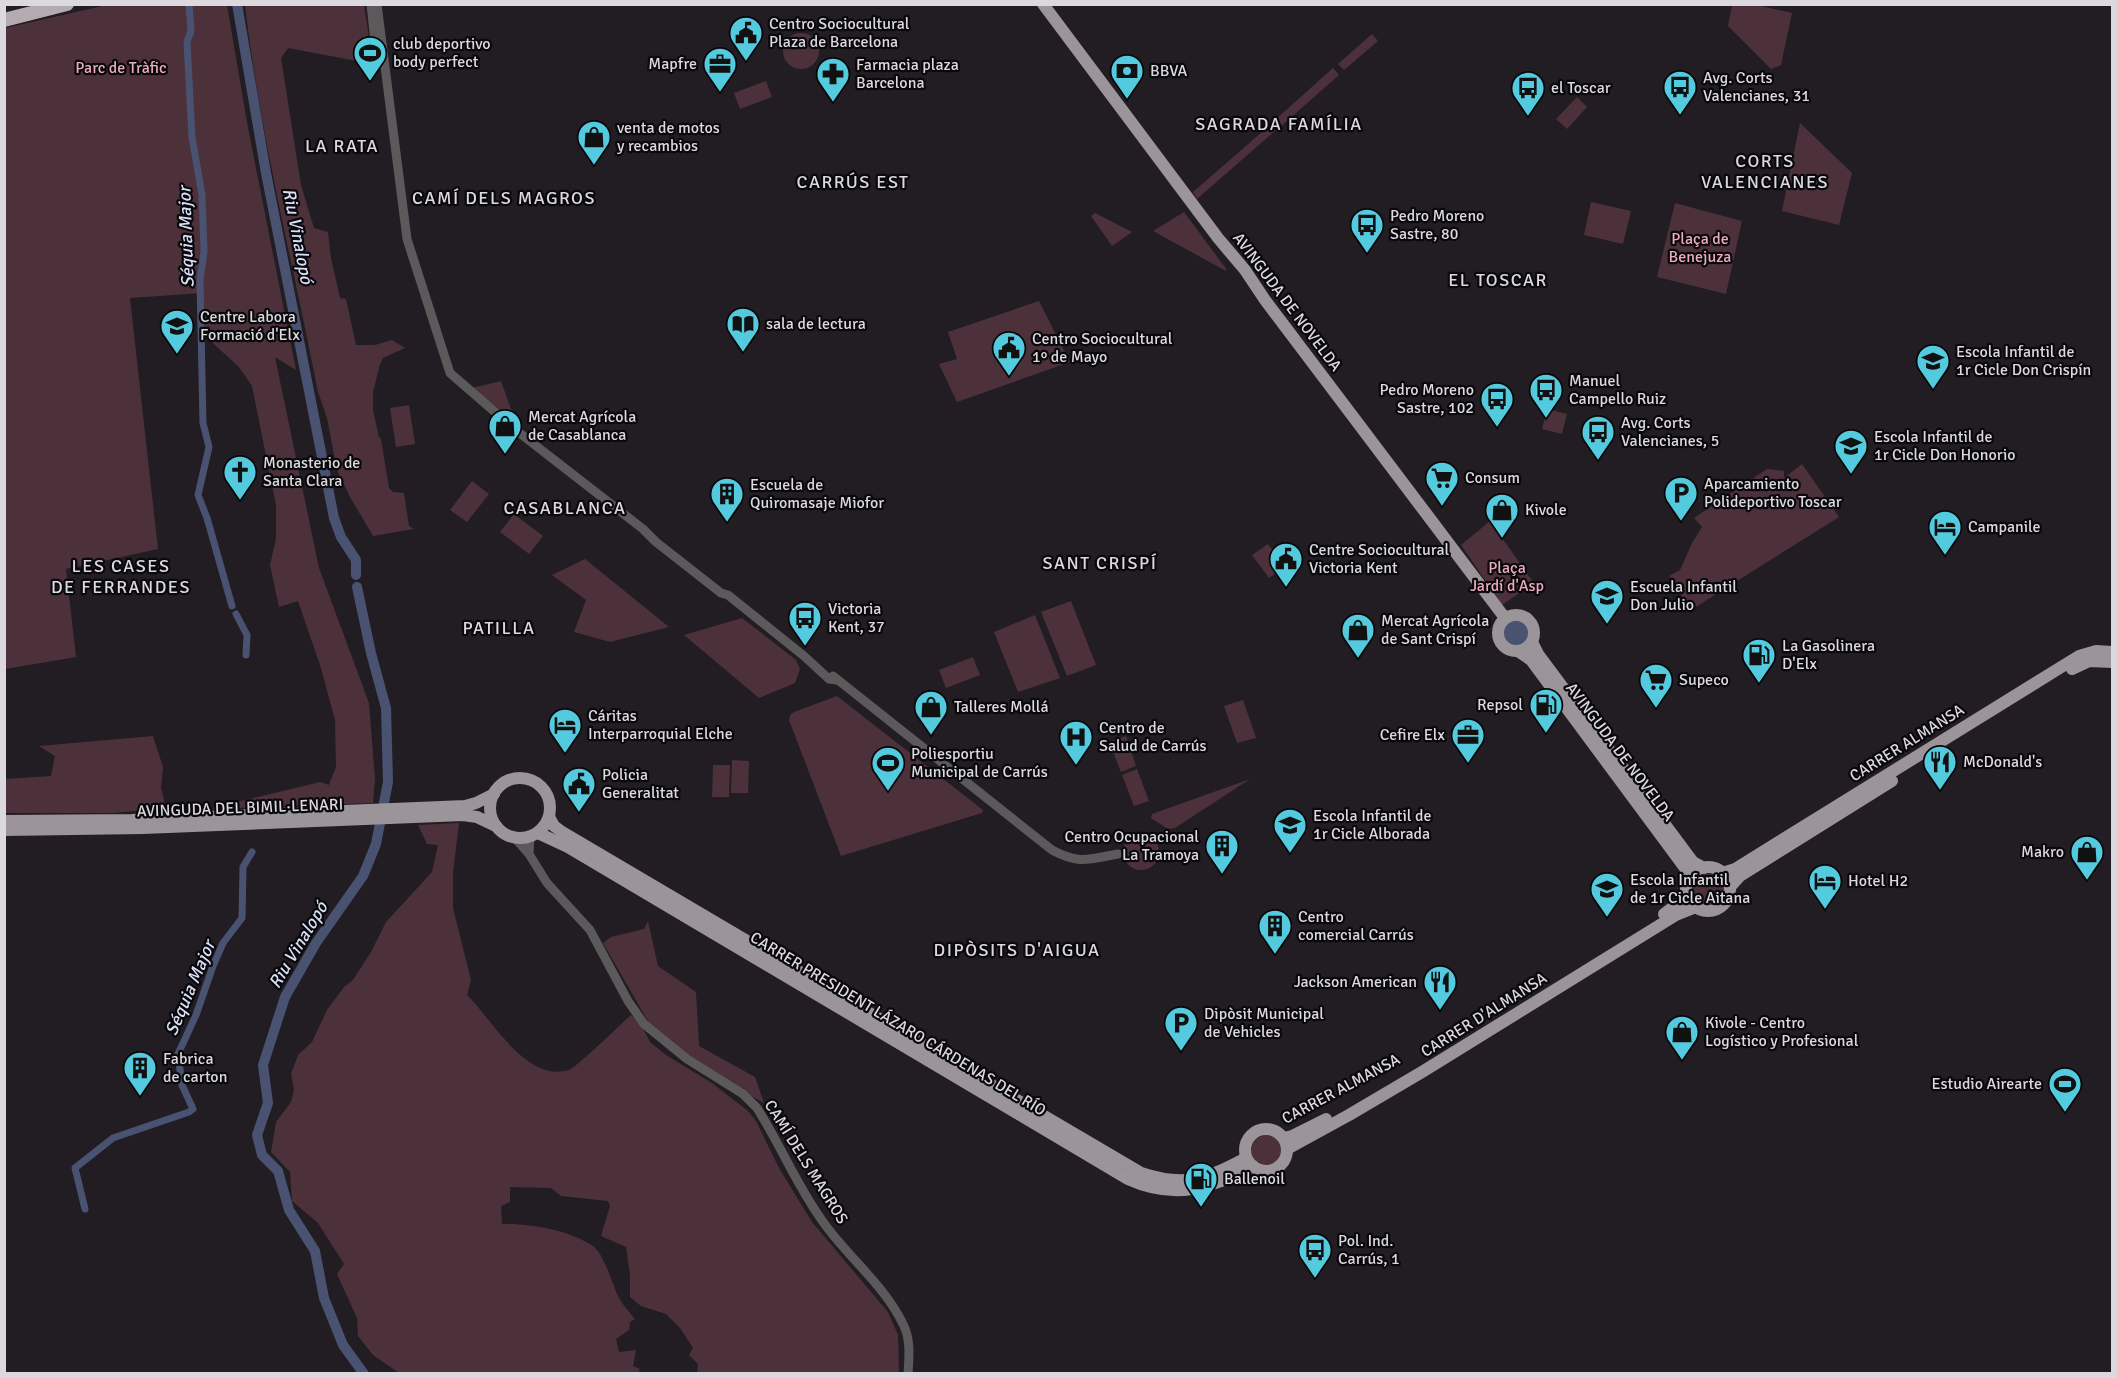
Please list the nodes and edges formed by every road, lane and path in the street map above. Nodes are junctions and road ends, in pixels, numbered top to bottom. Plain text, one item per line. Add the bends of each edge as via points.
1 (67, 4) edge
2 (370, 4) edge
3 (377, 4) edge
4 (1043, 4) edge
5 (4, 20) edge
6 (448, 375) junction
7 (1505, 618) junction
8 (1532, 642) junction
9 (1518, 651) junction
10 (2112, 652) edge
11 (2112, 662) edge
12 (494, 794) junction
13 (549, 817) junction
14 (302, 818) junction
15 (4, 821) edge
16 (496, 826) junction
17 (4, 830) edge
18 (534, 835) junction
19 (514, 838) junction
20 (529, 854) junction
21 (1118, 854) dead end
22 (1704, 868) junction
23 (1723, 873) junction
24 (1690, 878) junction
25 (1730, 887) junction
26 (1687, 894) junction
27 (1696, 907) junction
28 (1285, 1143) junction
29 (1249, 1162) junction
30 (908, 1374) edge

1 - 5 highway
2 - 6 street via 401,231
3 - 6 street via 407,240
4 - 7 main road, AVINGUDA DE NOVELDA
6 - 21 street via 711,586 728,595 1052,850 1066,858 1086,860
7 - 8 main road via 1515,614 1528,619 1534,630
7 - 9 main road via 1499,627 1499,638 1504,647
8 - 9 main road
8 - 22 main road, AVINGUDA DE NOVELDA via 1694,862
9 - 24 main road, AVINGUDA DE NOVELDA via 1531,660
10 - 23 main road, CARRER ALMANSA via 2079,656
11 - 25 main road, CARRER ALMANSA via 2095,661 2079,670 1740,876
12 - 13 main road via 509,780 530,780 547,796
12 - 14 main road, AVINGUDA DEL BIMIL·LENARI via 465,806
12 - 16 main road via 490,808
13 - 18 main road
13 - 29 main road, CARRER PRESIDENT LÁZARO CÁRDENAS DEL RÍO via 562,832 1128,1167 1166,1180 1188,1180 1204,1179
14 - 15 main road, AVINGUDA DEL BIMIL·LENARI
14 - 16 main road, AVINGUDA DEL BIMIL·LENARI via 463,815
14 - 17 main road, AVINGUDA DEL BIMIL·LENARI via 101,830
16 - 19 main road
18 - 19 main road
18 - 20 street
18 - 29 main road, CARRER PRESIDENT LÁZARO CÁRDENAS DEL RÍO via 568,847 1128,1179 1163,1190 1188,1190 1218,1184
19 - 20 street, CAMÍ DELS MAGROS
20 - 30 street, CAMÍ DELS MAGROS via 547,883 590,930 644,1024 757,1108 822,1221 900,1317 909,1347
22 - 23 main road
22 - 24 main road
23 - 25 main road
24 - 26 main road
25 - 27 main road via 1721,907 1710,911
26 - 27 main road
26 - 28 main road, CARRER ALMANSA via 1672,908 1533,996
27 - 28 main road, CARRER D'ALMANSA via 1676,915 1349,1115
28 - 29 main road via 1285,1160 1276,1169 1264,1171
28 - 29 main road via 1270,1129 1257,1131 1247,1140

